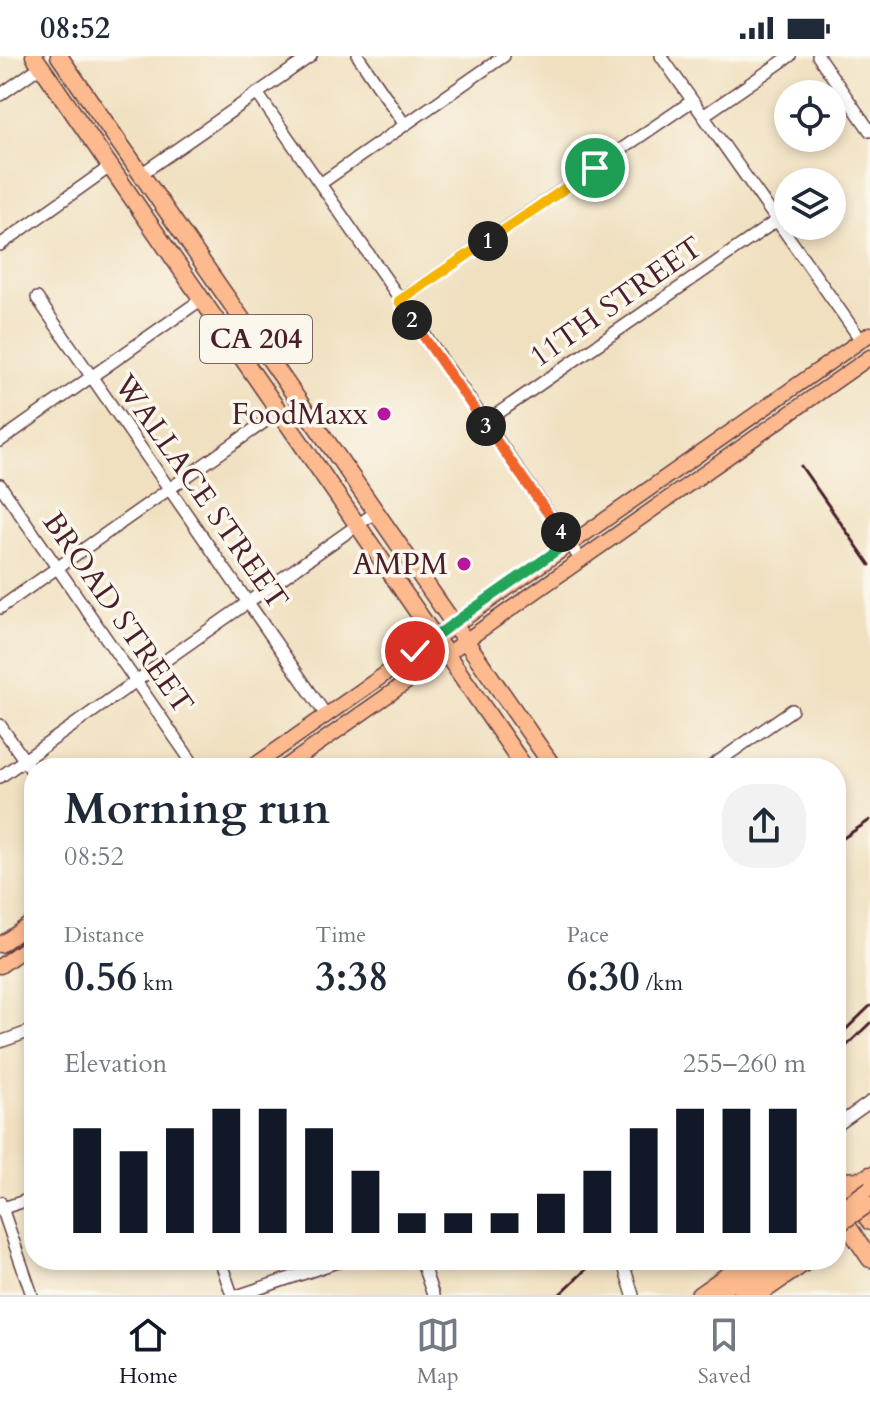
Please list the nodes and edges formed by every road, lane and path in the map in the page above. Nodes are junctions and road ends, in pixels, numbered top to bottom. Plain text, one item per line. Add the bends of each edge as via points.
1 (59, 56) edge
2 (311, 56) edge
3 (358, 56) edge
4 (504, 56) edge
5 (661, 56) edge
6 (790, 56) edge
7 (818, 56) edge
8 (37, 61) edge
9 (257, 93) junction
10 (0, 95) edge
11 (692, 101) junction
12 (73, 112) junction
13 (703, 116) junction
14 (405, 125) junction
15 (870, 131) edge
16 (111, 166) junction
17 (141, 174) junction
18 (320, 184) junction
19 (774, 218) edge
20 (774, 222) edge
21 (791, 240) edge
22 (0, 245) edge
23 (37, 298) dead end
24 (202, 299) junction
25 (399, 301) junction
26 (865, 337) edge
27 (870, 357) edge
28 (91, 376) junction
29 (836, 381) junction
30 (770, 403) junction
31 (280, 411) junction
32 (484, 423) junction
33 (0, 441) edge
34 (732, 454) junction
35 (0, 485) edge
36 (170, 489) junction
37 (376, 512) junction
38 (358, 524) junction
39 (569, 542) junction
40 (581, 560) junction
41 (58, 568) junction
42 (248, 602) junction
43 (0, 608) edge
44 (453, 623) junction
45 (435, 636) junction
46 (466, 642) junction
47 (448, 655) junction
48 (136, 681) junction
49 (792, 710) dead end
50 (326, 715) junction
51 (0, 725) edge
52 (299, 734) junction
53 (27, 758) edge
54 (189, 758) edge
55 (265, 758) edge
56 (280, 758) edge
57 (299, 758) edge
58 (518, 758) edge
59 (547, 758) edge
60 (723, 758) edge
61 (24, 760) joint
62 (0, 777) edge
63 (24, 928) edge
64 (0, 945) edge
65 (24, 949) edge
66 (0, 966) edge
67 (24, 1034) edge
68 (0, 1042) edge
69 (870, 1102) edge
70 (846, 1119) edge
71 (846, 1180) edge
72 (868, 1184) edge
73 (846, 1189) edge
74 (24, 1201) edge
75 (846, 1202) edge
76 (870, 1204) edge
77 (1, 1207) edge
78 (846, 1220) edge
79 (870, 1222) edge
80 (846, 1224) edge
81 (846, 1239) edge
82 (865, 1252) edge
83 (223, 1270) edge
84 (314, 1270) edge
85 (424, 1270) edge
86 (625, 1270) edge
87 (735, 1270) edge
88 (752, 1270) edge
89 (776, 1270) edge
90 (794, 1270) edge
91 (32, 1295) edge
92 (232, 1295) edge
93 (240, 1295) edge
94 (433, 1295) edge
95 (633, 1295) edge
96 (699, 1295) edge
97 (716, 1295) edge
98 (740, 1295) edge
99 (758, 1295) edge

1 - 17 highway, CA 204
2 - 9 street
3 - 14 street
4 - 14 street
5 - 11 street
6 - 13 street
7 - 15 street
8 - 10 street
8 - 12 highway, CA 204
9 - 17 street
9 - 18 street
11 - 13 street
11 - 25 street
12 - 16 highway, CA 204
12 - 17 highway via 90,120 126,170
13 - 19 street
14 - 18 street
16 - 22 street
16 - 24 highway, CA 204
17 - 37 highway, CA 204
18 - 25 street
20 - 32 street, 11TH STREET
21 - 26 street
23 - 28 street, WALLACE STREET
24 - 28 street
24 - 31 highway, CA 204
25 - 32 street
26 - 29 main road via 864,350 842,368
26 - 30 main road
27 - 29 main road
28 - 33 street
28 - 36 street, WALLACE STREET
29 - 34 main road
30 - 34 main road via 762,419 730,444
30 - 39 main road
31 - 36 street
31 - 38 highway, CA 204
32 - 39 street
34 - 40 main road
35 - 41 street, BROAD STREET
36 - 41 street
36 - 42 street, WALLACE STREET
37 - 38 street
37 - 44 highway, CA 204
38 - 42 street
38 - 45 highway, CA 204
39 - 40 street
39 - 44 main road
40 - 46 main road
41 - 43 street
41 - 48 street, BROAD STREET
42 - 48 street
42 - 50 street, WALLACE STREET
44 - 45 main road
44 - 46 highway, CA 204
45 - 47 highway, CA 204
45 - 50 main road
46 - 47 main road
46 - 59 highway, CA 204
47 - 57 main road
47 - 58 highway, CA 204
48 - 53 street
48 - 54 street, BROAD STREET
49 - 60 street
50 - 52 main road
51 - 61 street
52 - 55 main road
52 - 56 main road via 294,748
61 - 62 street
63 - 64 main road
65 - 66 main road
67 - 68 street
69 - 70 street
71 - 72 highway
72 - 75 main road, bridge
73 - 79 highway
74 - 77 street
76 - 78 main road, bridge
77 - 91 street
80 - 82 highway
81 - 82 highway
83 - 92 street
84 - 93 street
85 - 94 street
86 - 95 street
87 - 96 highway
88 - 97 main road
89 - 98 main road
90 - 99 highway

